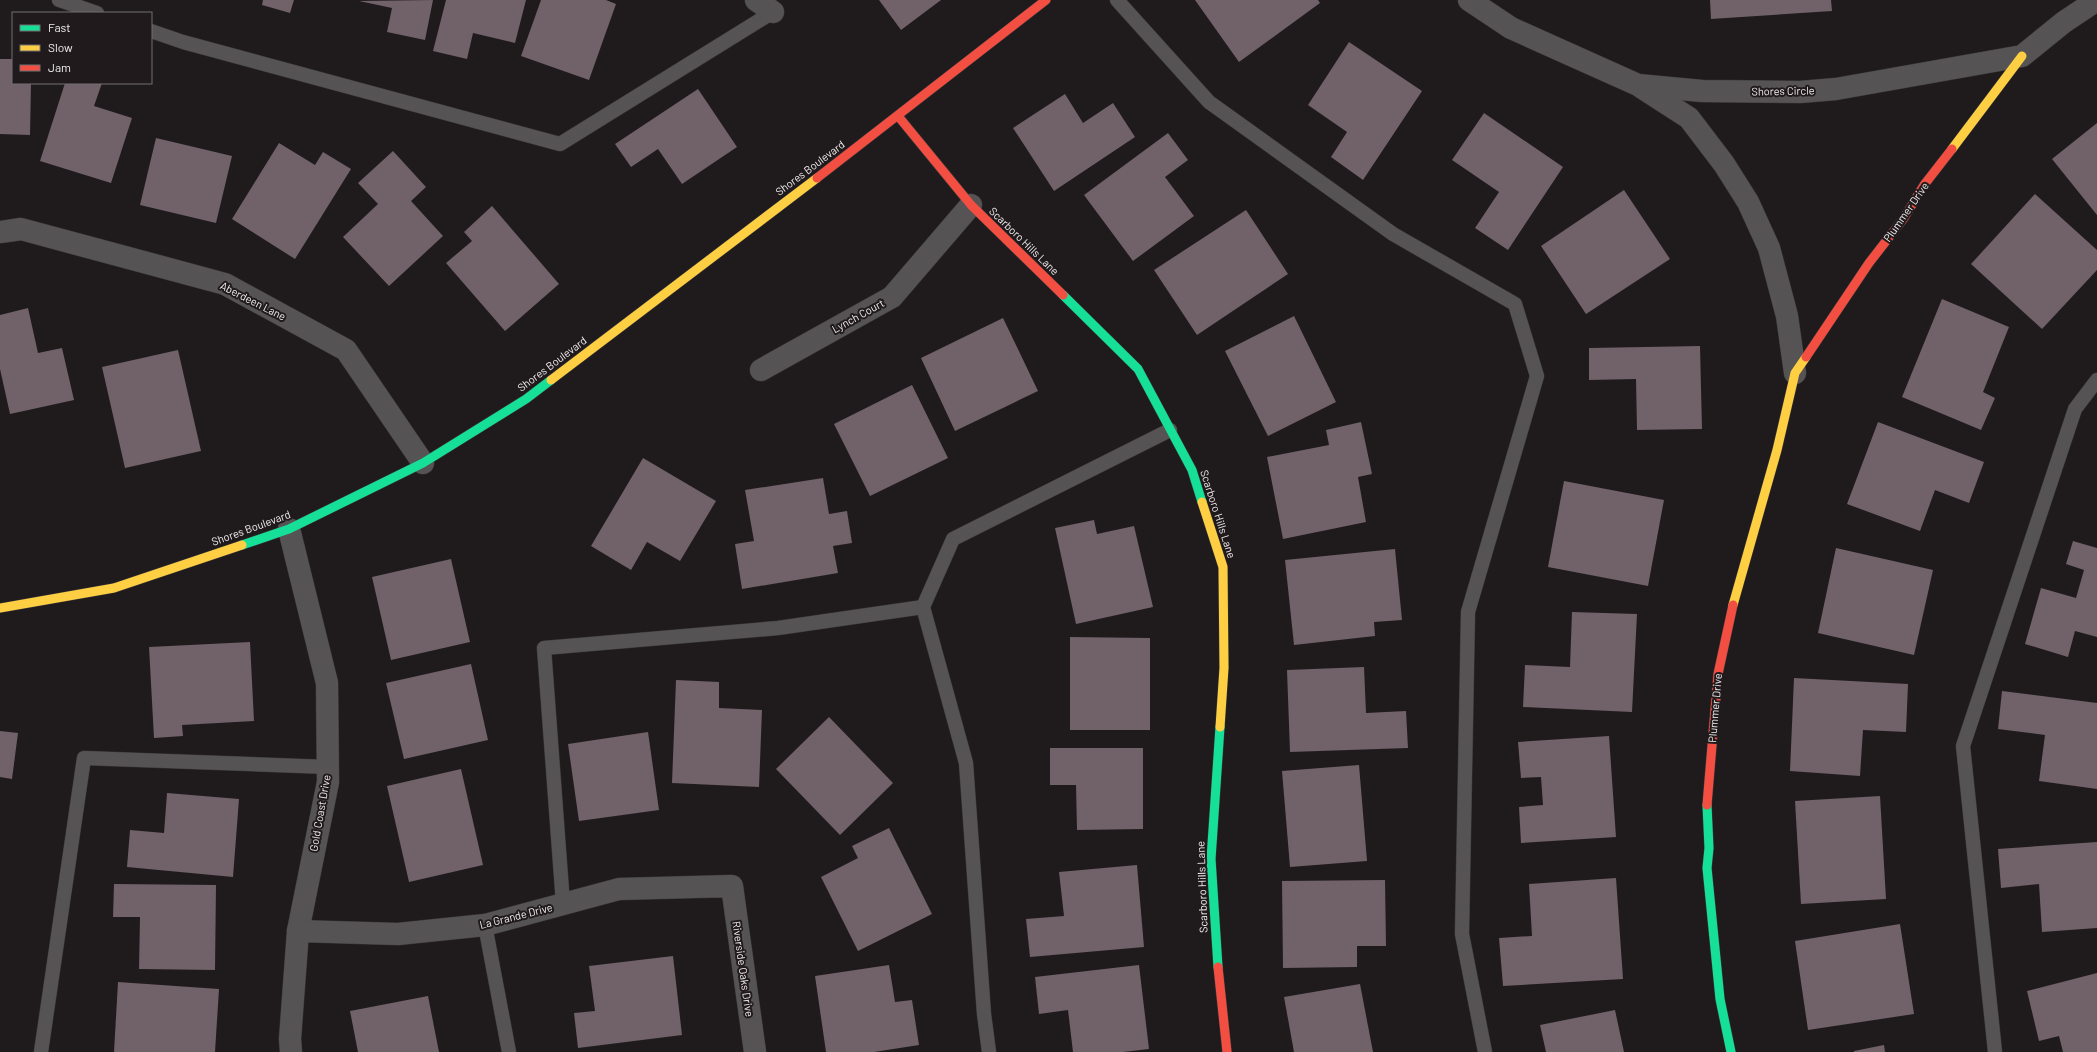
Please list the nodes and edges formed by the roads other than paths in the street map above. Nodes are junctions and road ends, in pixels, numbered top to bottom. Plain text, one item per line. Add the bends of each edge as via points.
1 (59, 0) edge
2 (1046, 0) edge
3 (1117, 0) edge
4 (1469, 0) edge
5 (2097, 0) edge
6 (764, 6) edge
7 (94, 12) edge
8 (152, 31) edge
9 (2022, 56) junction
10 (1638, 85) junction
11 (898, 116) junction
12 (971, 205) junction
13 (0, 232) edge
14 (761, 370) dead end
15 (1795, 372) junction
16 (2097, 380) edge
17 (1170, 430) junction
18 (423, 463) junction
19 (289, 530) junction
20 (923, 607) junction
21 (0, 608) edge
22 (328, 767) junction
23 (732, 886) joint
24 (563, 904) junction
25 (485, 925) junction
26 (298, 931) junction
27 (41, 1052) edge
28 (291, 1052) edge
29 (509, 1052) edge
30 (755, 1052) edge
31 (989, 1052) edge
32 (1227, 1052) edge
33 (1485, 1052) edge
34 (1731, 1052) edge
35 (1995, 1052) edge

1 - 7 lane
2 - 11 street, Shores Boulevard
3 - 33 lane via 1209,102 1393,234 1515,304 1537,376 1468,612 1462,934
4 - 10 street, Shores Circle via 1511,28
5 - 9 street, Shores Circle via 2064,22
6 - 8 lane via 560,144 183,42
9 - 10 street, Shores Circle via 1836,89 1800,92 1702,91
9 - 15 street, Plummer Drive via 1924,185 1904,218 1869,262
10 - 15 street, Plummer Drive via 1689,118 1724,164 1748,202 1769,248 1787,316
11 - 12 street, Scarboro Hills Lane
11 - 18 street, Shores Boulevard via 526,399
12 - 14 street, Lynch Court via 892,297
12 - 17 street, Scarboro Hills Lane via 1138,369
13 - 18 street, Aberdeen Lane via 21,229 225,284 346,350
15 - 34 street, Plummer Drive via 1777,450 1733,604 1718,674 1706,805 1707,868 1720,999
16 - 35 lane via 2075,409 1963,746
17 - 20 lane via 953,540
17 - 32 street, Scarboro Hills Lane via 1192,470 1223,567 1224,668 1211,859 1219,989
18 - 19 street, Shores Boulevard
19 - 21 street, Shores Boulevard via 114,588
19 - 22 street, Gold Coast Drive via 327,683
20 - 24 lane via 778,628 544,648
20 - 31 lane via 966,762
22 - 26 street, Gold Coast Drive via 328,782
22 - 27 lane via 84,758
23 - 24 street, La Grande Drive via 619,889
23 - 30 street, Riverside Oaks Drive
24 - 25 street, La Grande Drive
25 - 26 street, La Grande Drive via 398,934
25 - 29 lane
26 - 28 street, Gold Coast Drive

